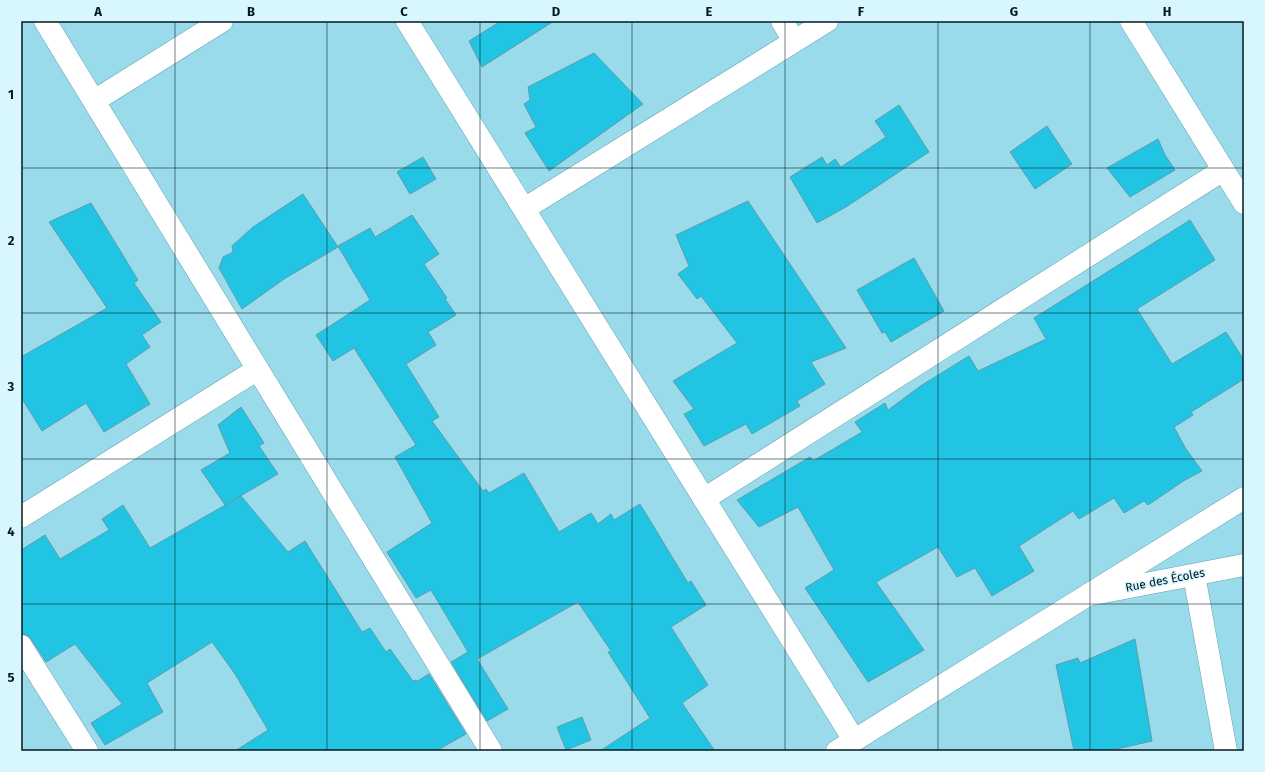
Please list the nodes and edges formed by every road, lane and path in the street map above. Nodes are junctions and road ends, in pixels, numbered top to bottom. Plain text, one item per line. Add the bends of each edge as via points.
1 (45, 21) edge
2 (222, 21) edge
3 (407, 21) edge
4 (782, 21) edge
5 (828, 21) edge
6 (1131, 21) edge
7 (794, 41) junction
8 (94, 101) junction
9 (1223, 170) junction
10 (1244, 203) edge
11 (524, 209) junction
12 (258, 369) junction
13 (1244, 498) edge
14 (704, 499) junction
15 (21, 517) edge
16 (1244, 565) edge
17 (1194, 575) junction
18 (1087, 595) junction
19 (21, 646) edge
20 (846, 746) edge
21 (87, 751) edge
22 (491, 751) edge
23 (1226, 751) edge

1 - 8 street
2 - 8 street
3 - 11 street
4 - 7 street
5 - 7 street
6 - 9 street
7 - 11 street
8 - 12 street
9 - 10 street
9 - 14 street
11 - 14 street
12 - 15 street
12 - 22 street
13 - 18 street
14 - 20 street
16 - 17 street, Rue des Écoles
17 - 18 street, Rue des Écoles
17 - 23 street
18 - 20 street
19 - 21 street

